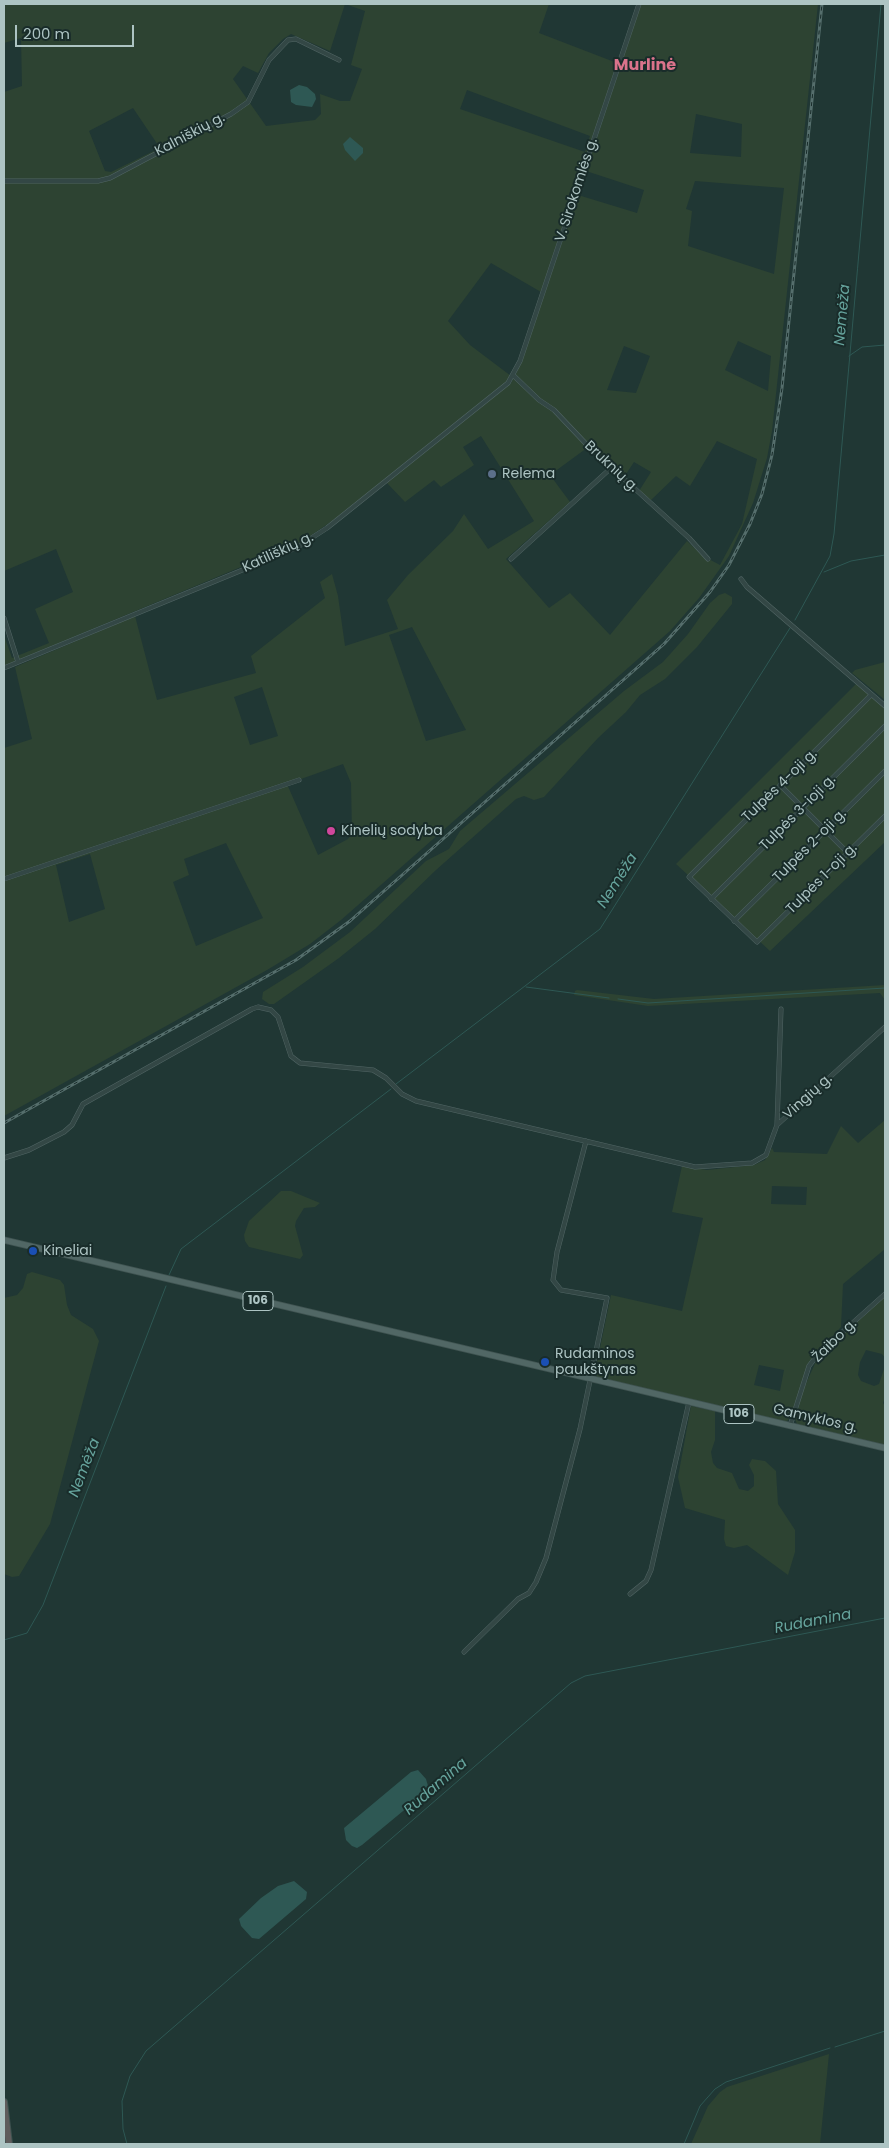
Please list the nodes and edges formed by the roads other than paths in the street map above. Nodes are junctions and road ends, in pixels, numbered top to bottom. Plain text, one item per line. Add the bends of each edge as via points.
1 (639, 4) edge
2 (339, 60) dead end
3 (4, 181) edge
4 (514, 376) junction
5 (611, 468) junction
6 (511, 559) dead end
7 (708, 559) dead end
8 (741, 579) dead end
9 (4, 618) edge
10 (18, 662) junction
11 (4, 668) edge
12 (871, 695) junction
13 (885, 706) edge
14 (885, 726) edge
15 (885, 771) edge
16 (299, 780) dead end
17 (780, 785) junction
18 (803, 808) junction
19 (885, 816) edge
20 (826, 831) junction
21 (848, 853) junction
22 (4, 879) edge
23 (711, 899) junction
24 (734, 921) junction
25 (781, 1010) dead end
26 (885, 1027) edge
27 (880, 1032) junction
28 (885, 1037) edge
29 (777, 1126) junction
30 (586, 1141) junction
31 (4, 1158) edge
32 (4, 1240) edge
33 (885, 1294) edge
34 (592, 1380) junction
35 (689, 1402) junction
36 (790, 1426) junction
37 (885, 1448) edge
38 (630, 1594) dead end
39 (464, 1652) dead end
40 (4, 2102) edge
41 (9, 2144) edge

1 - 4 street, V. Sirokomlės g.
2 - 3 street, Kalniškių g. via 296,39 288,40 268,60 248,102 110,178 98,181
4 - 5 street, Bruknių g. via 554,410
4 - 10 street, Katiliškių g. via 327,528 296,548
5 - 6 street
5 - 7 street, Bruknių g.
8 - 12 street via 746,587
9 - 10 street
10 - 11 street, Katiliškių g.
12 - 13 street
12 - 17 street, Tulpės 4-oji g.
14 - 18 street, Tulpės 3-ioji g.
15 - 20 street, Tulpės 2-oji g.
16 - 22 street
17 - 18 street
17 - 23 street, Tulpės 4-oji g. via 688,877
18 - 20 street
18 - 23 street, Tulpės 3-ioji g.
19 - 21 street, Tulpės 1-oji g.
20 - 21 street
20 - 24 street, Tulpės 2-oji g.
21 - 24 street, Tulpės 1-oji g. via 757,942
23 - 24 street
25 - 29 street, Vingių g.
26 - 27 street, Vingių g.
27 - 28 street
27 - 29 street, Vingių g.
29 - 30 street via 763,1158 752,1164 707,1168
30 - 31 street via 416,1102 373,1070 300,1063 291,1056 278,1017 271,1010 258,1007 83,1104 72,1125 64,1132
30 - 34 street via 553,1280 561,1290 608,1298
32 - 34 main road, 106
33 - 36 street, Žaibo g. via 819,1353 809,1366
34 - 35 main road, Gamyklos g. / 106
34 - 39 street via 568,1481 536,1582 529,1593 518,1599
35 - 36 main road, Gamyklos g. / 106
35 - 38 street via 651,1570 646,1581
36 - 37 main road, Gamyklos g. / 106
40 - 41 highway

